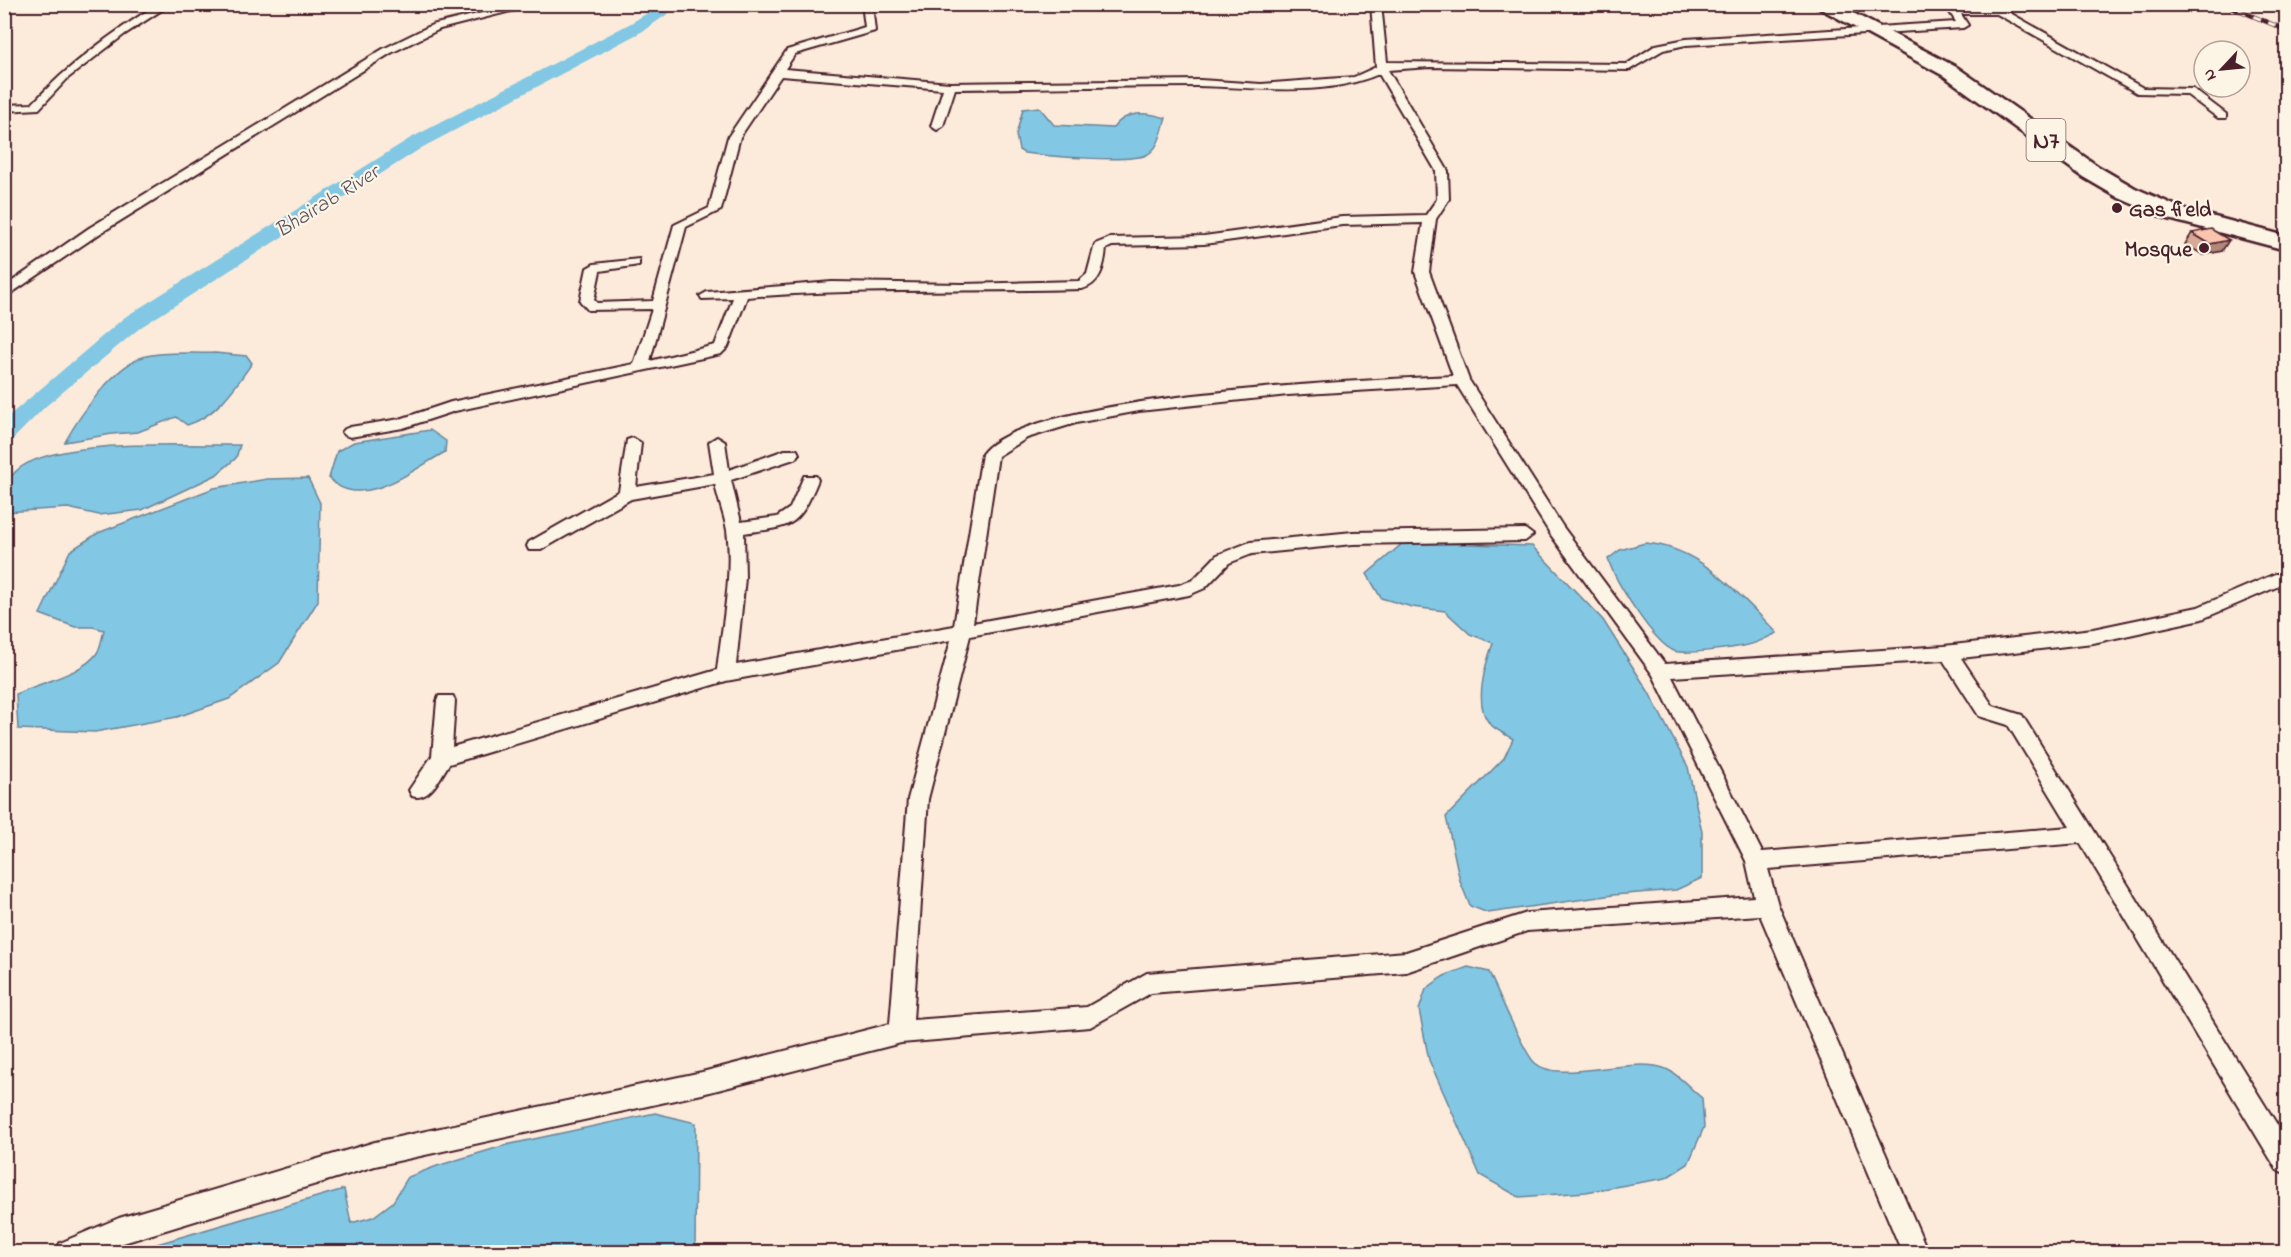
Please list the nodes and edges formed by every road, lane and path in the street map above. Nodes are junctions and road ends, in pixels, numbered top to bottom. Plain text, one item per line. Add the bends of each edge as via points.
1 (166, 4) edge
2 (534, 4) edge
3 (867, 4) edge
4 (1376, 4) edge
5 (1821, 4) edge
6 (1873, 31) junction
7 (1382, 69) junction
8 (777, 72) junction
9 (950, 86) junction
10 (4, 108) edge
11 (2222, 116) dead end
12 (937, 126) dead end
13 (1430, 219) junction
14 (2286, 243) edge
15 (634, 262) dead end
16 (34, 273) junction
17 (4, 278) edge
18 (742, 293) junction
19 (4, 294) edge
20 (707, 296) dead end
21 (659, 304) junction
22 (641, 366) junction
23 (1462, 380) junction
24 (350, 432) dead end
25 (717, 442) dead end
26 (633, 443) dead end
27 (791, 454) dead end
28 (722, 478) junction
29 (810, 480) dead end
30 (627, 494) junction
31 (735, 529) junction
32 (1525, 535) dead end
33 (535, 546) dead end
34 (2285, 580) edge
35 (963, 629) junction
36 (1952, 657) dead end
37 (1660, 670) junction
38 (726, 674) junction
39 (446, 701) dead end
40 (442, 758) junction
41 (419, 790) dead end
42 (2085, 834) junction
43 (1756, 861) junction
44 (1767, 905) junction
45 (901, 1032) junction
46 (2286, 1161) edge
47 (69, 1252) edge
48 (1915, 1252) edge

1 - 10 street via 121,32 64,76 35,107
2 - 16 street via 436,27 387,51 94,231
3 - 8 street via 871,29 791,52
4 - 7 street
5 - 6 highway, N7
6 - 7 street via 1686,42 1660,47 1629,67 1430,64 1390,65
6 - 11 street via 1963,25 1954,10 1999,11 2141,91 2189,92
6 - 14 highway, N7 via 1960,77 2091,172 2127,193 2173,213
7 - 9 street via 1356,80 1261,87 1200,83
7 - 13 street via 1442,171 1443,199
8 - 9 street
8 - 21 street via 734,137 715,210 680,225
9 - 12 street
13 - 18 street via 1342,221 1215,239 1110,243 1100,247 1097,270 1090,282 1082,285 832,286
13 - 23 street via 1422,272
15 - 21 street via 594,268 587,301 593,307
16 - 17 street
16 - 19 street
18 - 20 street
18 - 22 street via 719,349
21 - 22 street
22 - 24 street
23 - 35 street via 1278,391 1118,410 1038,428 996,448 990,454
23 - 37 street via 1557,531
25 - 28 street
26 - 30 street
27 - 28 street
28 - 30 street
28 - 31 street
29 - 31 street via 797,511 782,522
30 - 33 street
31 - 38 street via 736,578
32 - 35 street via 1353,538 1250,548 1223,559 1199,584 1183,591
34 - 37 street via 2202,613 2093,636 1944,653
35 - 38 street
35 - 45 street via 918,799
36 - 42 street via 1986,711 2015,720
37 - 43 street
38 - 40 street
39 - 40 street
40 - 41 street
42 - 43 street
42 - 46 street
43 - 44 street
44 - 45 street via 1527,922 1406,962 1147,983 1090,1017
44 - 48 street
45 - 47 street via 702,1083 375,1154 119,1231

